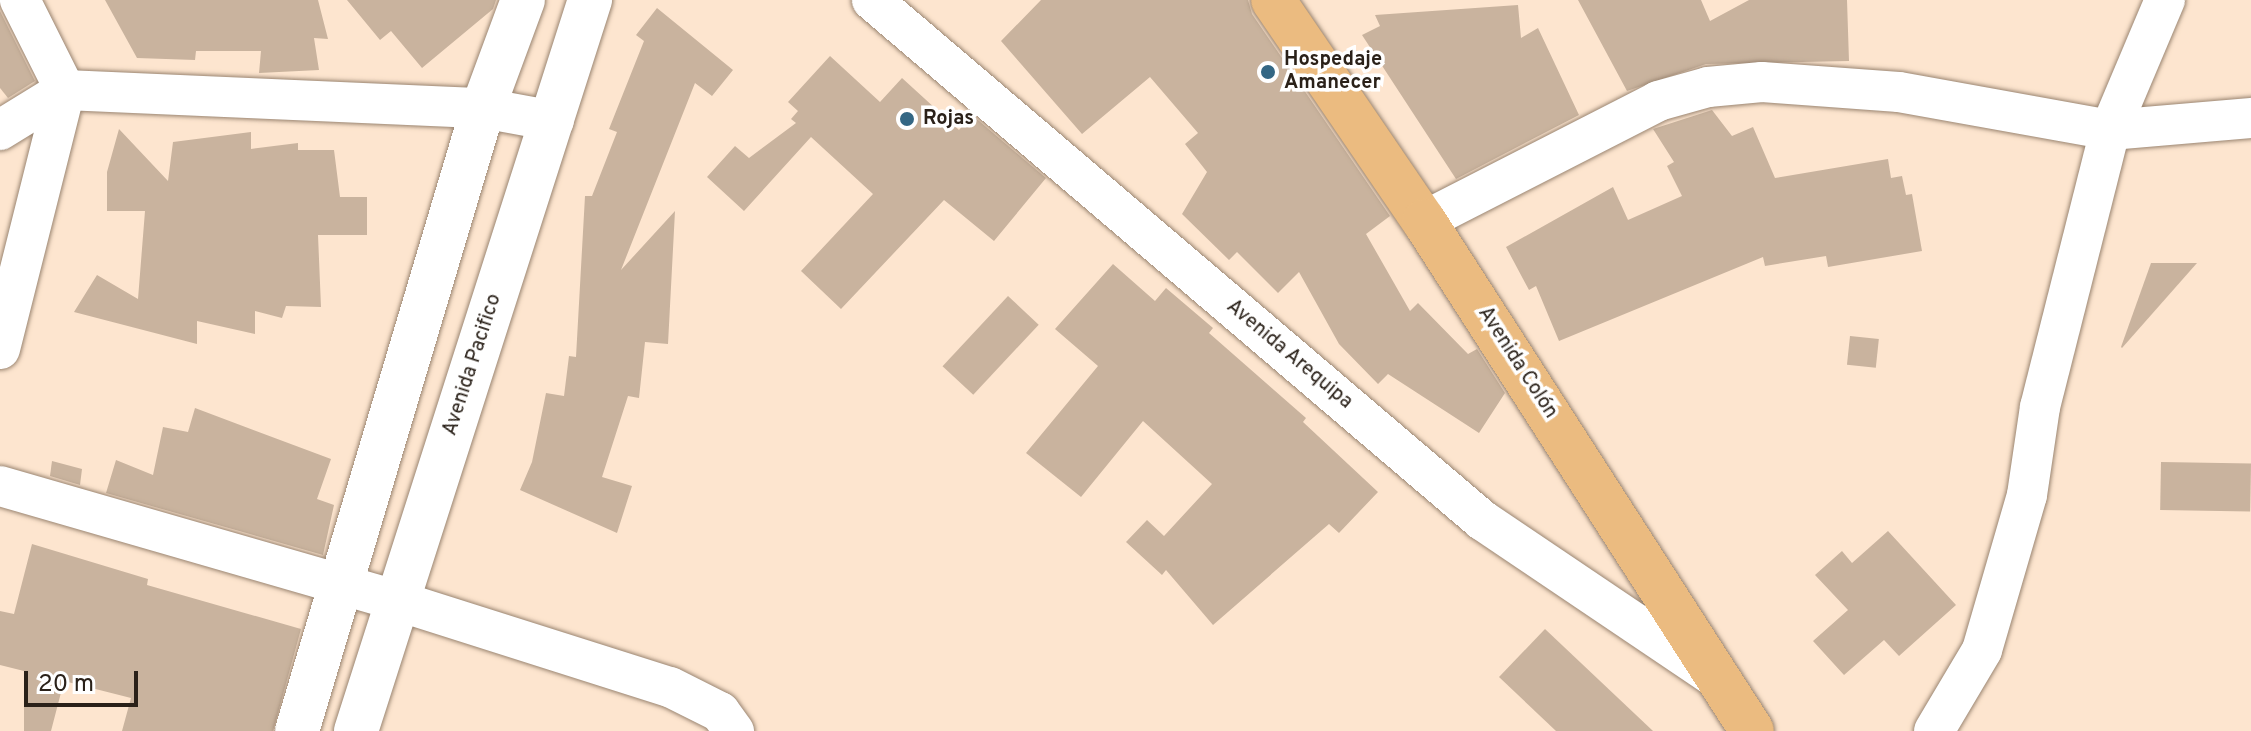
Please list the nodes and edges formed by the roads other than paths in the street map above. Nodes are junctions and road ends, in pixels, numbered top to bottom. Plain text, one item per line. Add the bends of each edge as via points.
1 (20, 0) edge
2 (523, 0) edge
3 (590, 0) edge
4 (872, 0) edge
5 (1273, 0) edge
6 (2165, 0) edge
7 (65, 90) junction
8 (483, 108) junction
9 (2251, 118) edge
10 (554, 121) junction
11 (0, 130) edge
12 (2110, 130) junction
13 (1424, 221) junction
14 (0, 349) edge
15 (0, 486) edge
16 (343, 585) junction
17 (395, 600) junction
18 (1725, 684) junction
19 (297, 731) edge
20 (356, 731) edge
21 (734, 731) edge
22 (1752, 731) edge
23 (1934, 731) edge

1 - 7 street
2 - 8 main road
3 - 10 main road, Avenida Pacifico
4 - 18 street, Avenida Arequipa via 1482,520
5 - 13 main road, Avenida Colón
6 - 12 street
7 - 8 street
7 - 11 street
7 - 14 street
8 - 10 street
8 - 16 main road
9 - 12 street
10 - 17 main road, Avenida Pacifico
12 - 13 street via 1899,92 1762,82 1708,87 1658,101
12 - 23 street via 2040,407 2027,495 1986,636
13 - 18 main road, Avenida Colón
15 - 16 street
16 - 17 street
16 - 19 main road
17 - 20 main road, Avenida Pacifico
17 - 21 street via 670,687 720,712
18 - 22 main road, Avenida Colón

